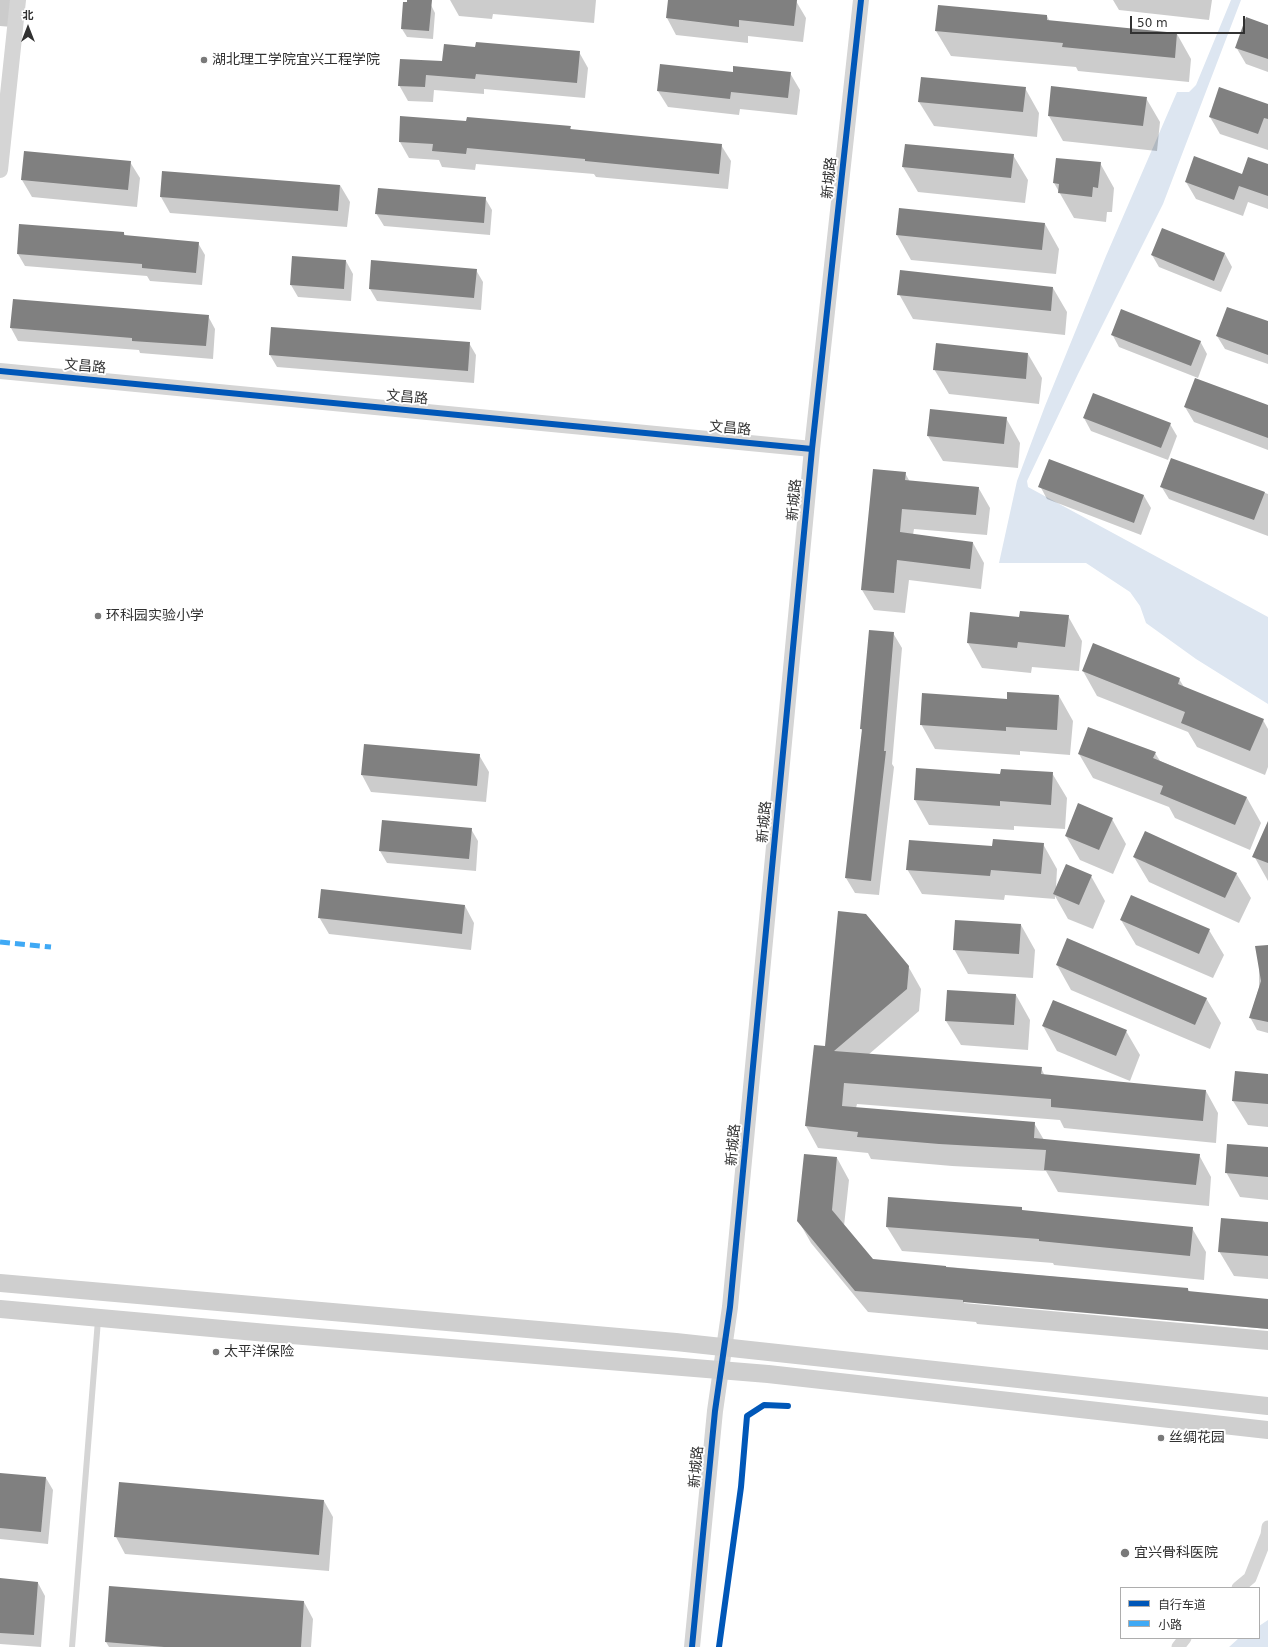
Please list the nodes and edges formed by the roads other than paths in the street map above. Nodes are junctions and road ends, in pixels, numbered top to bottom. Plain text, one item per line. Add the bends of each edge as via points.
1 (18, 0) edge
2 (861, 0) edge
3 (0, 170) edge
4 (0, 371) edge
5 (812, 449) junction
6 (0, 1283) edge
7 (0, 1310) edge
8 (98, 1318) junction
9 (724, 1346) junction
10 (721, 1369) junction
11 (1268, 1406) edge
12 (1268, 1430) edge
13 (1268, 1527) edge
14 (1239, 1587) edge
15 (72, 1647) edge
16 (692, 1647) edge

1 - 3 street
2 - 5 street, 新城路
4 - 5 street, 文昌路
5 - 9 street, 新城路 via 731,1299
6 - 9 main road
7 - 8 main road
8 - 10 main road
8 - 15 lane
9 - 10 street, 新城路
9 - 11 main road
10 - 12 main road
10 - 16 street, 新城路
13 - 14 street via 1250,1578

